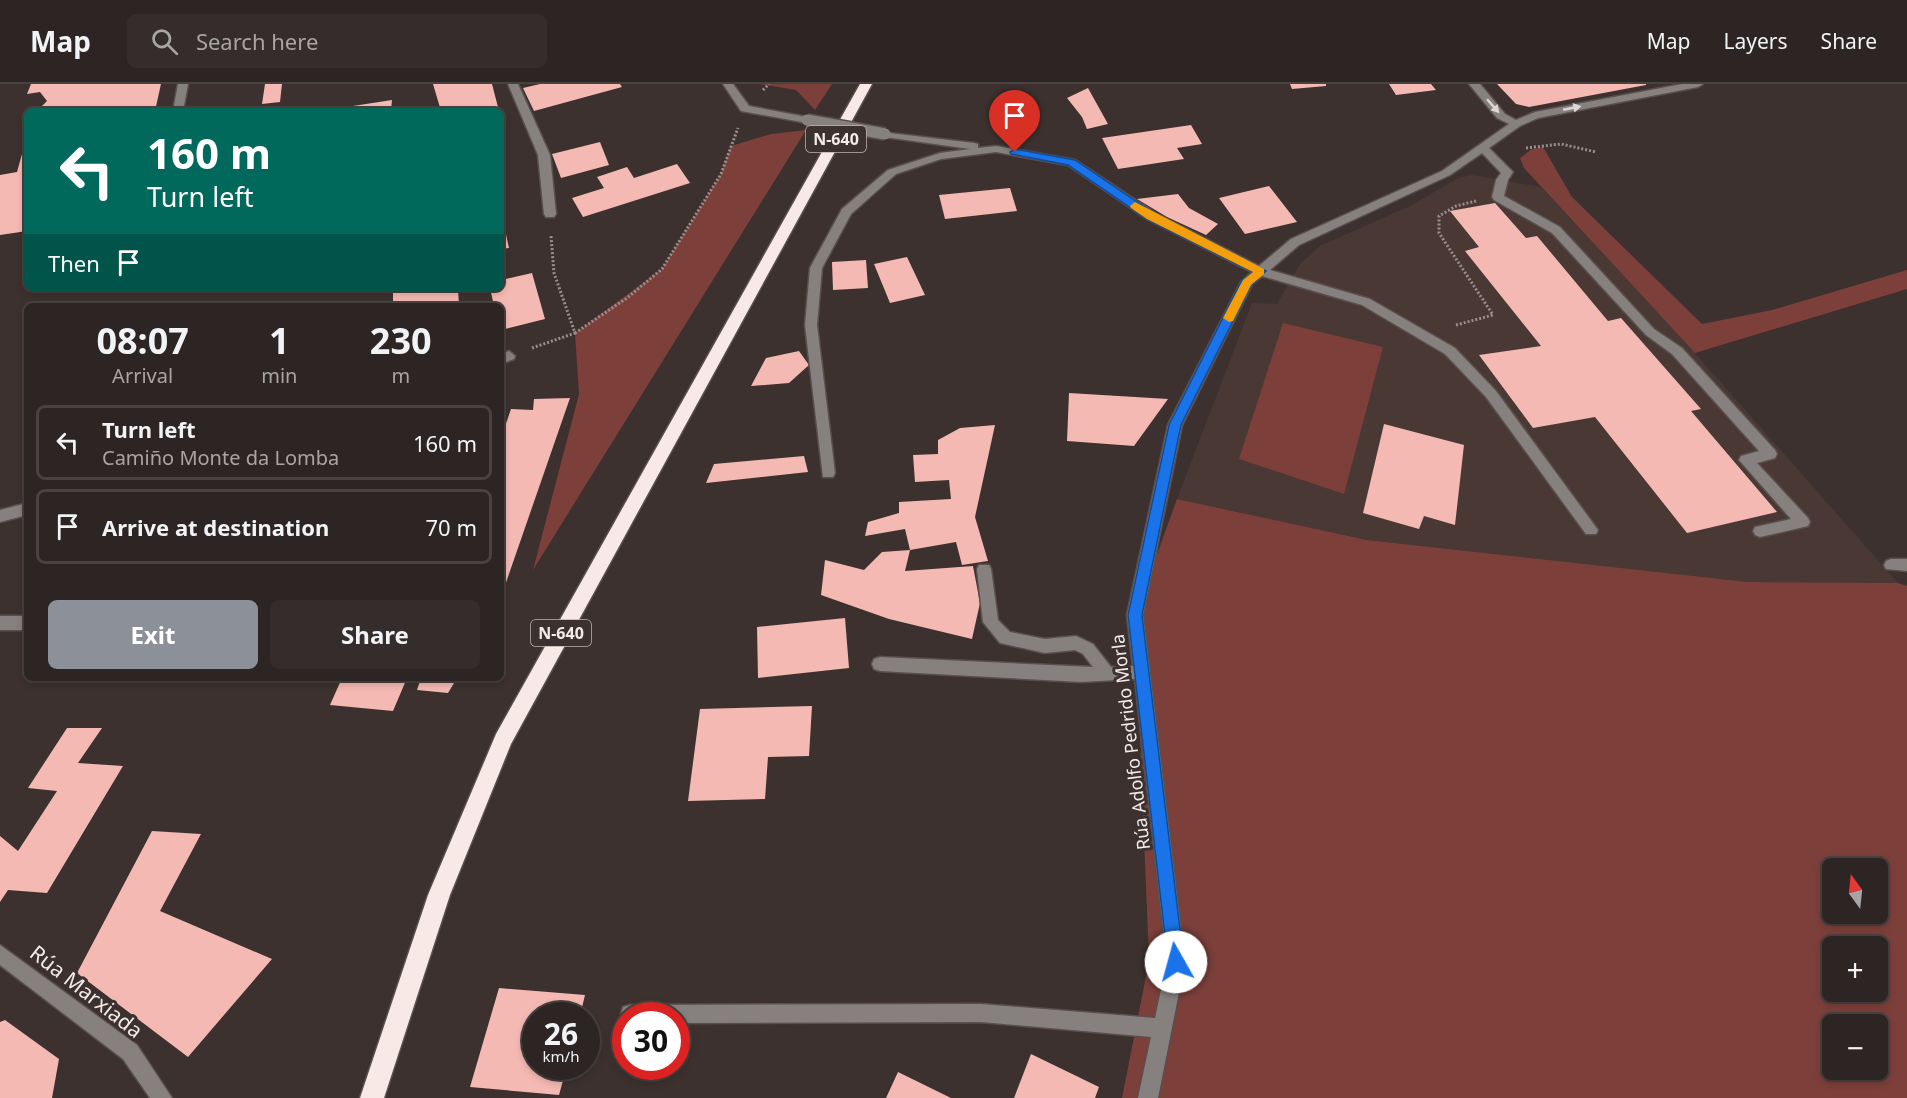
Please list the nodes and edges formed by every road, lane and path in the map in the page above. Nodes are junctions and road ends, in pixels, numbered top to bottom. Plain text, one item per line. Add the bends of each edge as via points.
1 (183, 84) edge
2 (513, 84) edge
3 (728, 84) edge
4 (866, 84) edge
5 (1474, 84) edge
6 (1698, 84) edge
7 (179, 108) edge
8 (745, 109) junction
9 (1516, 124) junction
10 (1484, 148) junction
11 (996, 149) junction
12 (1516, 150) dead end
13 (1596, 152) dead end
14 (1497, 197) junction
15 (550, 214) joint
16 (1260, 271) junction
17 (1454, 325) dead end
18 (575, 333) junction
19 (505, 357) edge
20 (828, 473) dead end
21 (24, 510) edge
22 (0, 516) edge
23 (1591, 530) dead end
24 (1760, 531) dead end
25 (1891, 565) dead end
26 (1907, 565) edge
27 (984, 569) dead end
28 (0, 623) edge
29 (24, 623) edge
30 (879, 664) dead end
31 (1142, 672) junction
32 (1107, 673) junction
33 (0, 954) edge
34 (690, 1014) edge
35 (1162, 1028) junction
36 (162, 1098) edge
37 (372, 1098) edge
38 (1148, 1098) edge

1 - 7 street
2 - 15 street via 544,155
3 - 8 street
4 - 37 highway, N-640 via 503,740 439,895
5 -> 9 street via 1501,116
9 -> 6 street, Rúa Adolfo Pedrido Morla via 1535,115
8 - 11 street, bridge
8 - 18 path via 721,174 662,269
9 - 10 street, Rúa Adolfo Pedrido Morla
10 - 14 street via 1507,172
10 - 16 street, Rúa Adolfo Pedrido Morla via 1446,173 1295,242
11 - 16 street via 1071,162 1151,216
11 - 20 street via 940,156 892,172 846,212 816,268 811,325
12 - 13 path via 1554,143
14 - 17 path via 1456,206 1439,216 1439,233 1493,315
14 - 24 street via 1556,230 1650,332 1677,351 1770,454 1746,460 1803,522
15 - 18 path via 554,273
16 - 23 street via 1366,302 1450,351 1491,394
16 - 31 street, Rúa Adolfo Pedrido Morla via 1247,282 1175,425 1135,615
18 - 19 path
21 - 22 street
25 - 26 street
27 - 32 street via 991,622 1005,638 1045,646 1076,643 1088,649
28 - 29 street
30 - 32 street via 1081,675
31 - 32 street
31 - 35 street, Rúa Adolfo Pedrido Morla via 1176,962
33 - 36 street, Rúa Marxiada via 130,1052
34 - 35 street via 981,1013
35 - 38 street, Rúa Adolfo Pedrido Morla

